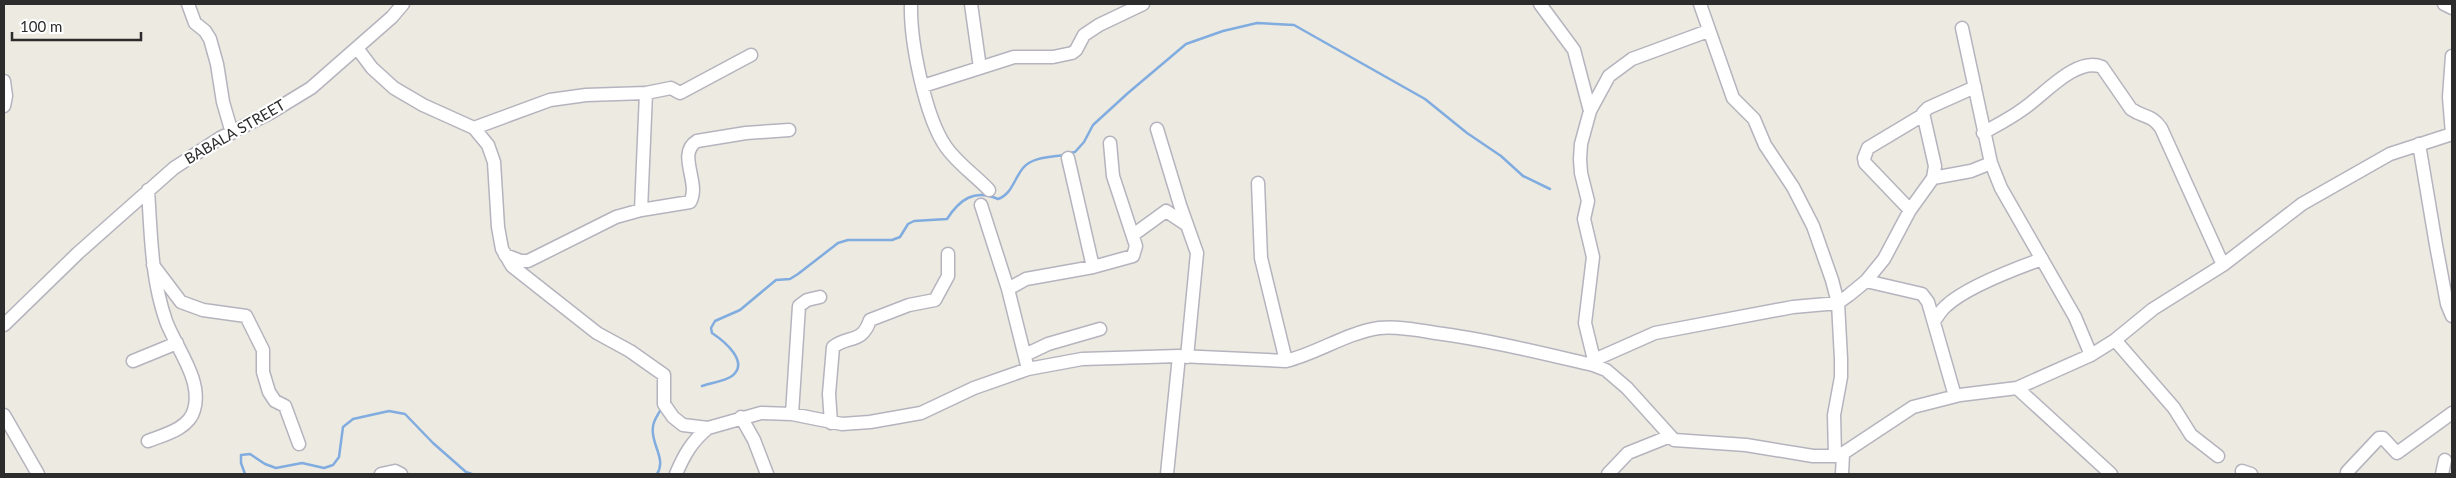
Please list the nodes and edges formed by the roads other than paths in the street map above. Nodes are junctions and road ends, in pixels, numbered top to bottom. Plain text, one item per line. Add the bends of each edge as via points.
1 (188, 4) edge
2 (403, 4) edge
3 (911, 4) edge
4 (971, 4) edge
5 (1143, 4) edge
6 (1540, 4) edge
7 (1700, 4) edge
8 (2444, 4) edge
9 (2452, 8) edge
10 (1962, 28) dead end
11 (1708, 31) junction
12 (357, 48) junction
13 (751, 55) dead end
14 (2452, 56) edge
15 (980, 68) junction
16 (4, 82) edge
17 (923, 86) junction
18 (1975, 86) junction
19 (646, 93) junction
20 (4, 106) edge
21 (1590, 112) junction
22 (1923, 115) junction
23 (474, 128) junction
24 (1157, 129) dead end
25 (790, 130) dead end
26 (232, 133) junction
27 (1983, 133) junction
28 (2452, 134) edge
29 (1110, 143) dead end
30 (2419, 144) junction
31 (1068, 158) dead end
32 (1991, 163) junction
33 (1933, 178) junction
34 (1258, 183) dead end
35 (148, 190) junction
36 (990, 190) dead end
37 (982, 206) dead end
38 (641, 210) junction
39 (1910, 210) junction
40 (1188, 226) junction
41 (1133, 235) junction
42 (948, 254) dead end
43 (505, 255) junction
44 (2042, 259) junction
45 (152, 265) junction
46 (2224, 265) junction
47 (1093, 267) junction
48 (1866, 281) junction
49 (1008, 289) junction
50 (820, 297) dead end
51 (1838, 303) junction
52 (2452, 316) edge
53 (1934, 321) junction
54 (4, 325) edge
55 (1100, 329) dead end
56 (2115, 340) junction
57 (177, 343) junction
58 (1025, 355) junction
59 (2091, 355) junction
60 (1183, 357) junction
61 (134, 361) dead end
62 (1286, 361) junction
63 (1594, 362) junction
64 (1028, 368) junction
65 (2017, 388) junction
66 (1955, 396) junction
67 (2452, 413) edge
68 (792, 414) junction
69 (4, 415) edge
70 (741, 417) junction
71 (831, 423) junction
72 (708, 428) junction
73 (1668, 437) junction
74 (148, 441) dead end
75 (299, 444) dead end
76 (1839, 455) junction
77 (2218, 456) dead end
78 (2445, 460) dead end
79 (2347, 472) dead end
80 (38, 474) edge
81 (381, 474) edge
82 (401, 474) edge
83 (676, 474) edge
84 (767, 474) edge
85 (1167, 474) edge
86 (1608, 474) edge
87 (1842, 474) edge
88 (2111, 474) edge
89 (2442, 474) edge

1 - 26 street via 195,23 210,39
2 - 12 street, BABALA STREET
3 - 17 street via 913,38
4 - 15 street
5 - 15 street via 1099,25 1084,36 1072,53 1053,57 1014,57
6 - 21 street via 1574,50
7 - 11 street
8 - 9 street
10 - 18 street
11 - 21 street via 1632,59 1609,76
11 - 51 street via 1733,98 1754,119 1765,145 1807,214
12 - 23 street via 372,68 394,88
12 - 26 street, BABALA STREET via 311,88
13 - 19 street via 680,93 671,88
14 - 28 street via 2449,90
15 - 17 street
16 - 20 street
17 - 36 street via 941,139
18 - 22 street via 1928,108
18 - 27 street
19 - 23 street via 550,100
19 - 38 street
21 - 63 street via 1580,159 1588,201 1584,219 1593,257 1585,324
22 - 33 street via 1935,166
22 - 39 street via 1868,148 1864,158 1865,163
23 - 43 street via 492,153 498,227
24 - 40 street
25 - 38 street via 696,141 688,152 694,182 690,202
26 - 35 street, BABALA STREET via 174,168
27 - 32 street
27 - 46 street via 2022,110 2065,76 2084,66 2102,67 2131,109 2155,119 2161,128
28 - 30 street
29 - 41 street via 1113,176
30 - 46 street via 2390,154 2302,204
30 - 52 street via 2447,304
31 - 47 street
32 - 33 street via 1963,173
32 - 44 street via 2001,188
33 - 39 street
34 - 62 street via 1261,258
35 - 45 street
35 - 54 street, BABALA STREET
37 - 49 street
38 - 43 street via 602,223 528,261
39 - 48 street via 1884,259
40 - 41 street via 1166,211
40 - 60 street via 1198,263
41 - 47 street via 1134,256
42 - 71 street via 948,276 935,300 870,320 866,330 857,338 838,343 834,348 829,394
43 - 72 street via 522,276 597,333 664,375 664,404 673,417 683,425
44 - 53 street via 1998,276 1956,299 1946,305
44 - 59 street via 2075,316
45 - 57 street via 159,300
45 - 75 street via 180,302 203,310 246,316 263,350 263,372 269,392 274,401 285,406
46 - 56 street via 2154,309
47 - 49 street via 1026,278
48 - 51 street
48 - 53 street via 1922,294
49 - 58 street
50 - 68 street via 806,300 799,306
51 - 63 street via 1793,307 1656,333
51 - 76 street via 1841,377 1834,415
53 - 66 street
55 - 58 street via 1048,344
56 - 59 street
56 - 77 street via 2174,408 2191,435
57 - 61 street
57 - 74 street via 192,380 196,398 193,413 180,427
58 - 64 street
59 - 65 street
60 - 62 street
60 - 64 street via 1082,359
60 - 85 street
62 - 63 street via 1303,357 1353,334 1380,328 1457,336
63 - 73 street via 1627,388
64 - 71 street via 921,413 870,422
65 - 66 street
65 - 88 street
66 - 76 street via 1906,410
67 - 79 street via 2397,452 2379,438
68 - 70 street via 761,413
68 - 71 street
69 - 80 street
70 - 72 street
70 - 84 street
72 - 83 street via 686,452
73 - 76 street via 1679,442 1746,445 1813,456
73 - 86 street via 1628,453
76 - 87 street
78 - 89 street
81 - 82 street via 395,471

